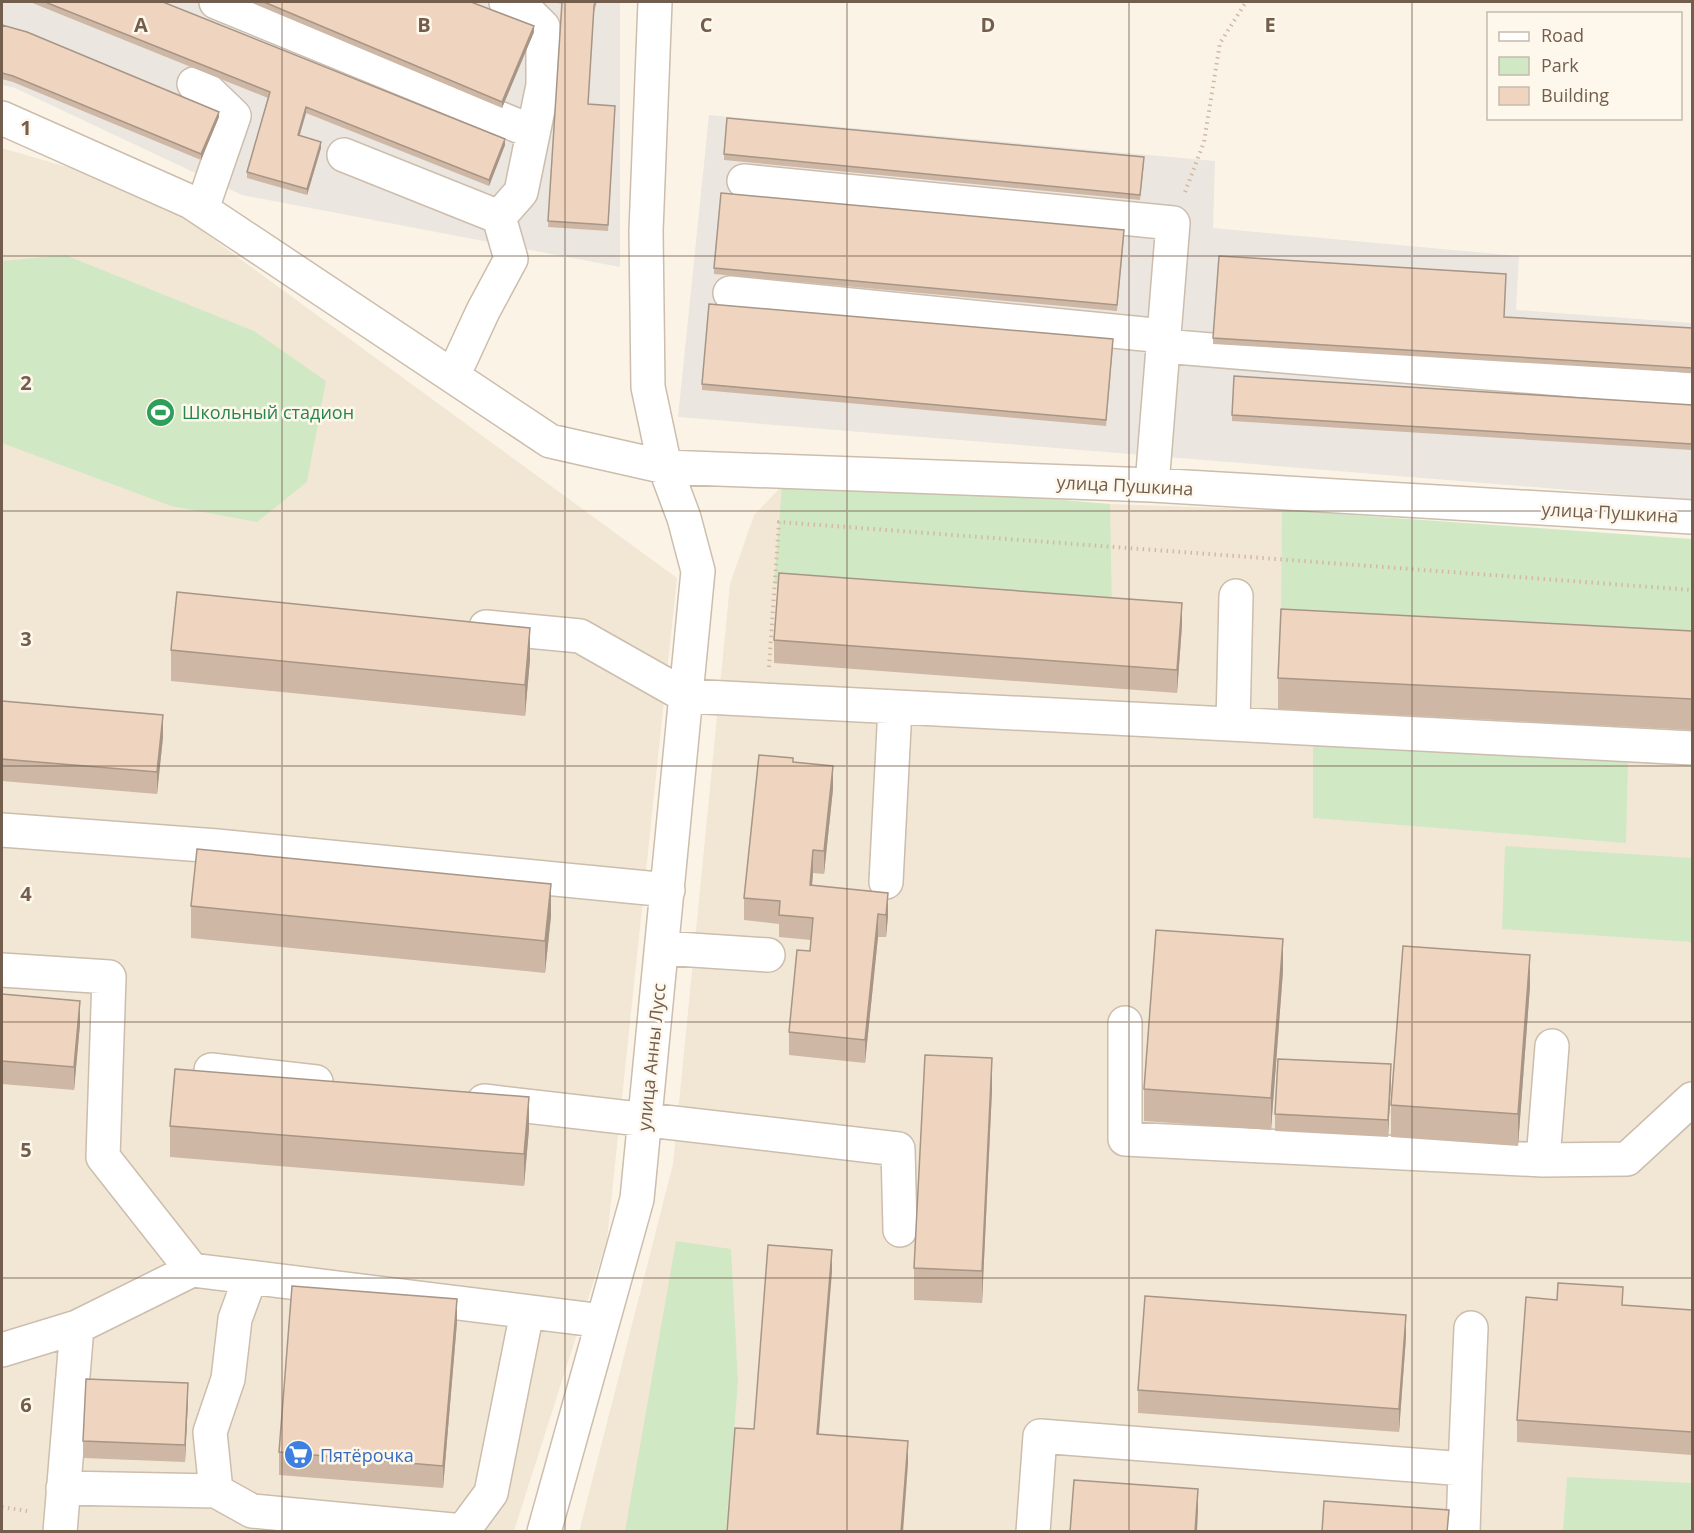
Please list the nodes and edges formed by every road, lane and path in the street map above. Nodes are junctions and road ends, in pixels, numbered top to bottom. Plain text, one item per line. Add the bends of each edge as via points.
1 (216, 2) edge
2 (506, 2) edge
3 (655, 2) edge
4 (1246, 2) edge
5 (194, 84) dead end
6 (2, 118) edge
7 (533, 132) junction
8 (344, 155) dead end
9 (744, 181) dead end
10 (202, 209) junction
11 (499, 217) junction
12 (1173, 223) junction
13 (729, 293) dead end
14 (1164, 341) junction
15 (453, 376) junction
16 (1692, 390) edge
17 (665, 467) junction
18 (1152, 485) junction
19 (1692, 517) edge
20 (1692, 590) edge
21 (1236, 596) dead end
22 (462, 625) edge
23 (686, 696) junction
24 (766, 700) junction
25 (895, 708) junction
26 (1233, 724) junction
27 (1692, 748) edge
28 (2, 830) edge
29 (886, 882) dead end
30 (668, 891) junction
31 (662, 948) junction
32 (768, 955) dead end
33 (2, 970) edge
34 (1125, 1023) dead end
35 (1552, 1046) dead end
36 (211, 1070) edge
37 (351, 1086) edge
38 (457, 1098) edge
39 (1692, 1100) edge
40 (645, 1119) junction
41 (1543, 1160) junction
42 (900, 1230) dead end
43 (192, 1270) junction
44 (250, 1278) junction
45 (527, 1312) junction
46 (603, 1321) junction
47 (77, 1327) junction
48 (1471, 1328) dead end
49 (2, 1350) edge
50 (1465, 1469) junction
51 (63, 1488) junction
52 (216, 1491) junction
53 (60, 1532) edge
54 (544, 1532) edge
55 (1033, 1532) edge
56 (1463, 1532) edge

1 - 7 street
2 - 7 street via 522,6 543,27 543,85
3 - 17 street via 646,231 648,387
4 - 12 path via 1220,43 1204,142
5 - 10 street via 206,89 234,116
6 - 10 street, улица Пушкина
7 - 11 street via 521,192
8 - 11 street
9 - 12 street
10 - 15 street, улица Пушкина
11 - 15 street via 511,259
12 - 14 street
13 - 14 street
14 - 16 street
14 - 18 street
15 - 17 street, улица Пушкина via 550,441
17 - 18 street, улица Пушкина
17 - 23 street, улица Анны Лусс via 698,571
18 - 19 street, улица Пушкина
20 - 24 path via 779,522
21 - 26 street
22 - 23 street via 580,636
23 - 24 street
23 - 30 street, улица Анны Лусс
24 - 25 street
25 - 26 street
25 - 29 street
26 - 27 street
28 - 30 street via 217,846
30 - 31 street, улица Анны Лусс
31 - 32 street
31 - 40 street, улица Анны Лусс
33 - 43 street via 109,977 103,1157
34 - 41 street via 1125,1139
35 - 41 street
36 - 37 street
38 - 40 street
39 - 41 street via 1627,1159
40 - 42 street via 898,1149
40 - 46 street, улица Анны Лусс via 637,1199
43 - 44 street
43 - 47 street
44 - 45 street
44 - 52 street via 234,1319 228,1379 210,1432
45 - 46 street
45 - 52 street via 491,1493 463,1531 252,1510
46 - 54 street, улица Анны Лусс
47 - 49 street
47 - 51 street
48 - 50 street
50 - 55 street via 1040,1436
50 - 56 street
51 - 52 street
51 - 53 street

